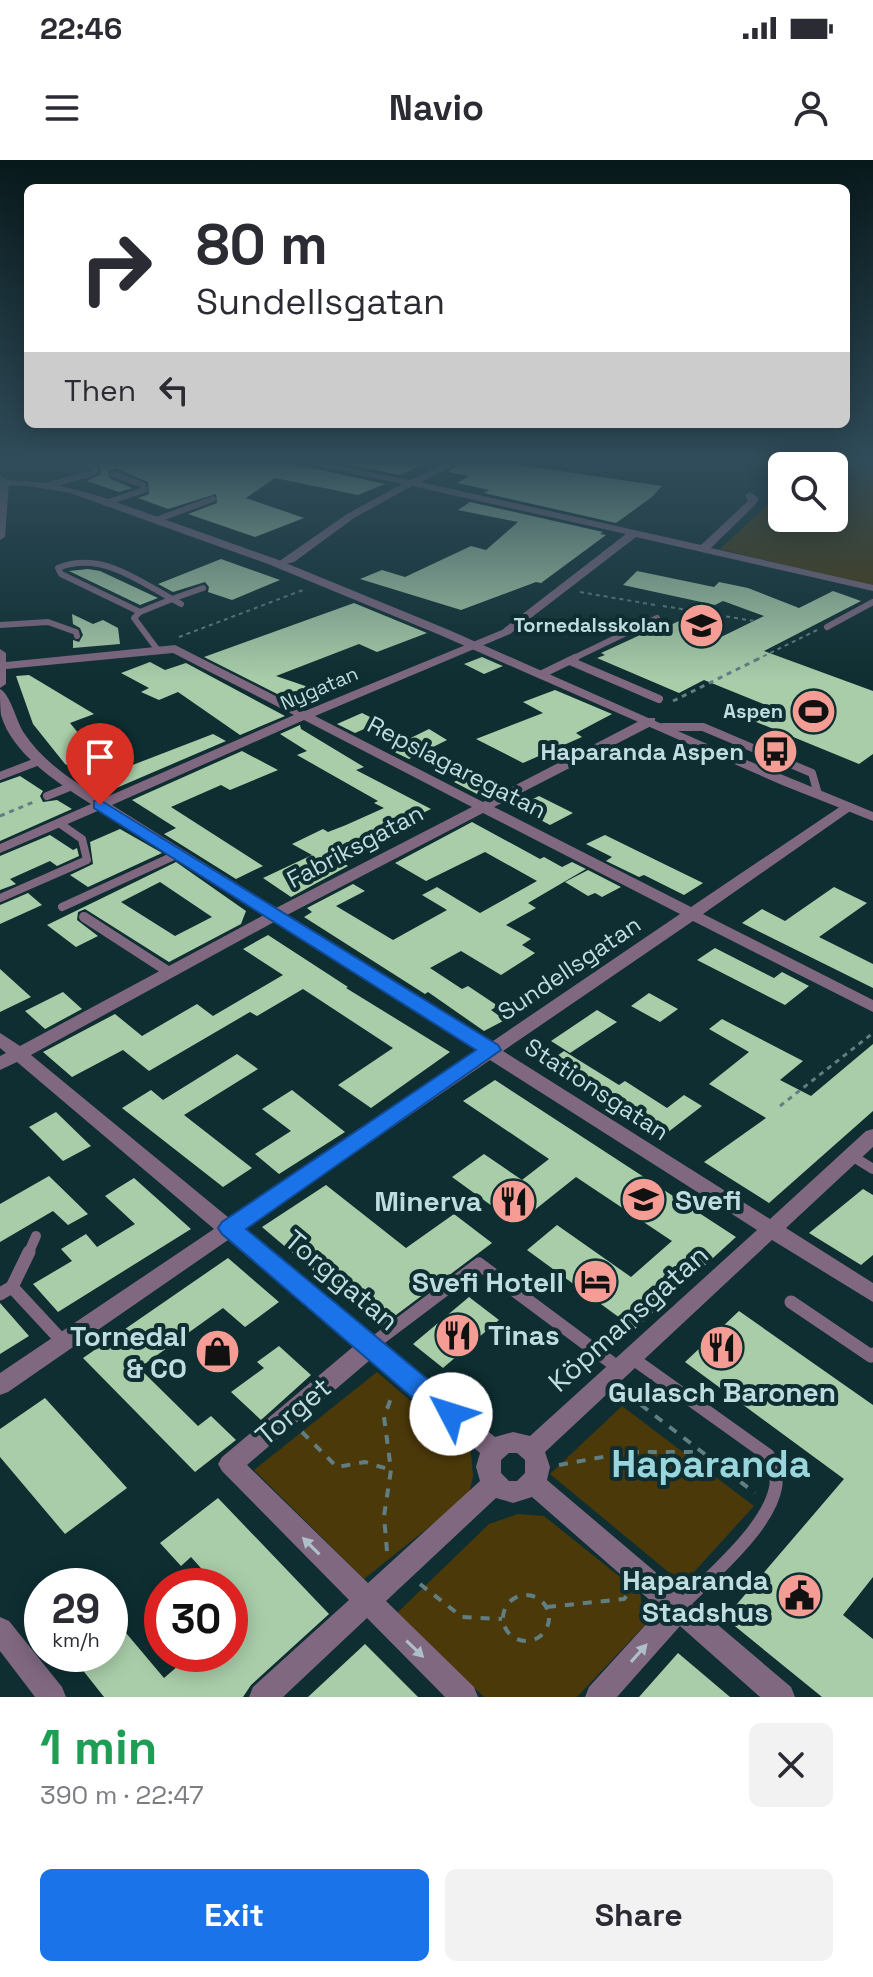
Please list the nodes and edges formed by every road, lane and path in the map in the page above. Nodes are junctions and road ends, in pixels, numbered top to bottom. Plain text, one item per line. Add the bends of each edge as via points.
1 (201, 536) edge
2 (324, 536) edge
3 (631, 536) edge
4 (646, 536) edge
5 (717, 536) edge
6 (703, 549) junction
7 (282, 564) junction
8 (325, 582) junction
9 (203, 588) dead end
10 (873, 588) edge
11 (172, 599) junction
12 (873, 602) edge
13 (181, 604) dead end
14 (140, 612) junction
15 (657, 618) dead end
16 (0, 625) edge
17 (827, 627) joint
18 (77, 636) dead end
19 (476, 645) junction
20 (160, 649) junction
21 (0, 653) edge
22 (570, 661) junction
23 (1, 666) edge
24 (542, 674) junction
25 (0, 676) edge
26 (0, 684) edge
27 (0, 693) edge
28 (659, 699) dead end
29 (306, 715) junction
30 (651, 722) junction
31 (39, 761) junction
32 (0, 776) edge
33 (72, 786) junction
34 (47, 796) joint
35 (100, 805) junction
36 (483, 806) junction
37 (849, 807) junction
38 (0, 816) edge
39 (873, 817) edge
40 (59, 823) junction
41 (0, 849) edge
42 (178, 854) junction
43 (0, 898) edge
44 (62, 907) dead end
45 (694, 913) junction
46 (275, 915) junction
47 (84, 917) dead end
48 (169, 972) junction
49 (873, 1007) edge
50 (873, 1033) edge
51 (0, 1039) edge
52 (490, 1050) junction
53 (9, 1059) edge
54 (780, 1106) dead end
55 (873, 1136) edge
56 (852, 1156) junction
57 (873, 1169) edge
58 (230, 1228) junction
59 (773, 1230) junction
60 (36, 1236) dead end
61 (6, 1291) edge
62 (873, 1294) edge
63 (791, 1302) dead end
64 (63, 1342) junction
65 (370, 1346) junction
66 (873, 1354) edge
67 (626, 1363) junction
68 (407, 1377) junction
69 (0, 1385) edge
70 (597, 1389) junction
71 (286, 1416) junction
72 (494, 1450) junction
73 (531, 1450) junction
74 (702, 1452) junction
75 (573, 1462) dead end
76 (391, 1470) junction
77 (495, 1483) junction
78 (533, 1483) junction
79 (771, 1505) junction
80 (403, 1568) junction
81 (643, 1578) junction
82 (366, 1601) junction
83 (547, 1607) junction
84 (678, 1609) junction
85 (502, 1619) junction
86 (0, 1630) edge
87 (52, 1697) edge
88 (263, 1697) edge
89 (464, 1697) edge
90 (599, 1697) edge
91 (781, 1697) edge

1 - 7 street
2 - 7 street
3 - 19 street, Nygatan via 529,617
4 - 6 street
5 - 6 street
6 - 10 street
7 - 8 street
8 - 19 street
8 - 20 path via 167,641
9 - 11 lane
11 - 13 lane
11 - 14 lane
11 - 14 lane via 94,560 58,568
12 - 17 lane
14 - 20 lane via 134,618
15 - 22 lane
16 - 18 lane via 48,622
17 - 30 path via 806,633
19 - 24 street
19 - 29 street, Nygatan
20 - 23 street, Repslagaregatan
20 - 29 street, Repslagaregatan via 183,653
21 - 23 street
22 - 24 lane
22 - 28 lane
23 - 25 street
24 - 30 street
25 - 26 street
27 - 31 street, Stationsgatan via 18,738
29 - 35 street, Nygatan
29 - 36 street, Repslagaregatan
30 - 36 street, Fabriksgatan
30 - 37 street
31 - 32 lane
31 - 33 street, Stationsgatan
33 - 34 lane
33 - 35 street, Stationsgatan
34 - 38 path
35 - 40 street, Nygatan
35 - 42 street, Stationsgatan
36 - 45 street, Repslagaregatan
36 - 46 street, Fabriksgatan
37 - 39 street
37 - 45 street, Sundellsgatan
40 - 41 street, Nygatan
40 - 43 lane via 82,839 87,860
42 - 44 lane
42 - 46 street, Stationsgatan
45 - 49 street, Repslagaregatan
45 - 52 street, Sundellsgatan
46 - 48 street, Fabriksgatan
46 - 52 street, Stationsgatan
47 - 48 lane
48 - 53 street, Fabriksgatan
50 - 54 path
51 - 53 street, Torggatan
52 - 58 street, Sundellsgatan
52 - 59 street, Stationsgatan
53 - 58 street, Torggatan
55 - 56 street, Köpmansgatan
56 - 57 lane
56 - 59 street, Köpmansgatan
58 - 64 street, Sundellsgatan
58 - 65 street, Torggatan
59 - 62 street, Stationsgatan
59 - 67 street, Köpmansgatan
60 - 61 lane
61 - 64 lane
63 - 66 lane
64 - 69 street, Sundellsgatan
65 - 67 lane, Torget via 479,1264
65 - 68 street, Torggatan
65 - 71 street, Torget
67 - 70 street, Köpmansgatan
67 - 79 lane, Torget via 768,1455 777,1483
68 - 72 street, Torggatan
68 - 76 path via 395,1387 384,1417
70 - 73 street, Köpmansgatan
70 - 74 path via 616,1404 627,1394
71 - 76 path via 337,1467 365,1462
82 -> 71 street, Torget via 230,1464
72 - 73 street via 509,1443
72 - 77 street via 487,1468
73 - 78 street via 540,1463
74 - 75 path via 663,1449 599,1454
74 - 79 path
76 - 80 path via 384,1516 387,1553
77 - 78 street via 508,1490
77 - 80 street
78 - 81 street
79 - 84 lane
80 - 82 street
80 - 85 path via 462,1617
81 - 83 path via 624,1599
81 - 84 street
82 - 88 street
82 -> 89 street, Torget
83 - 85 path via 534,1597 518,1595 506,1604
83 - 85 path via 547,1630 535,1639 513,1637
90 -> 84 street
84 - 91 street
86 - 87 street

